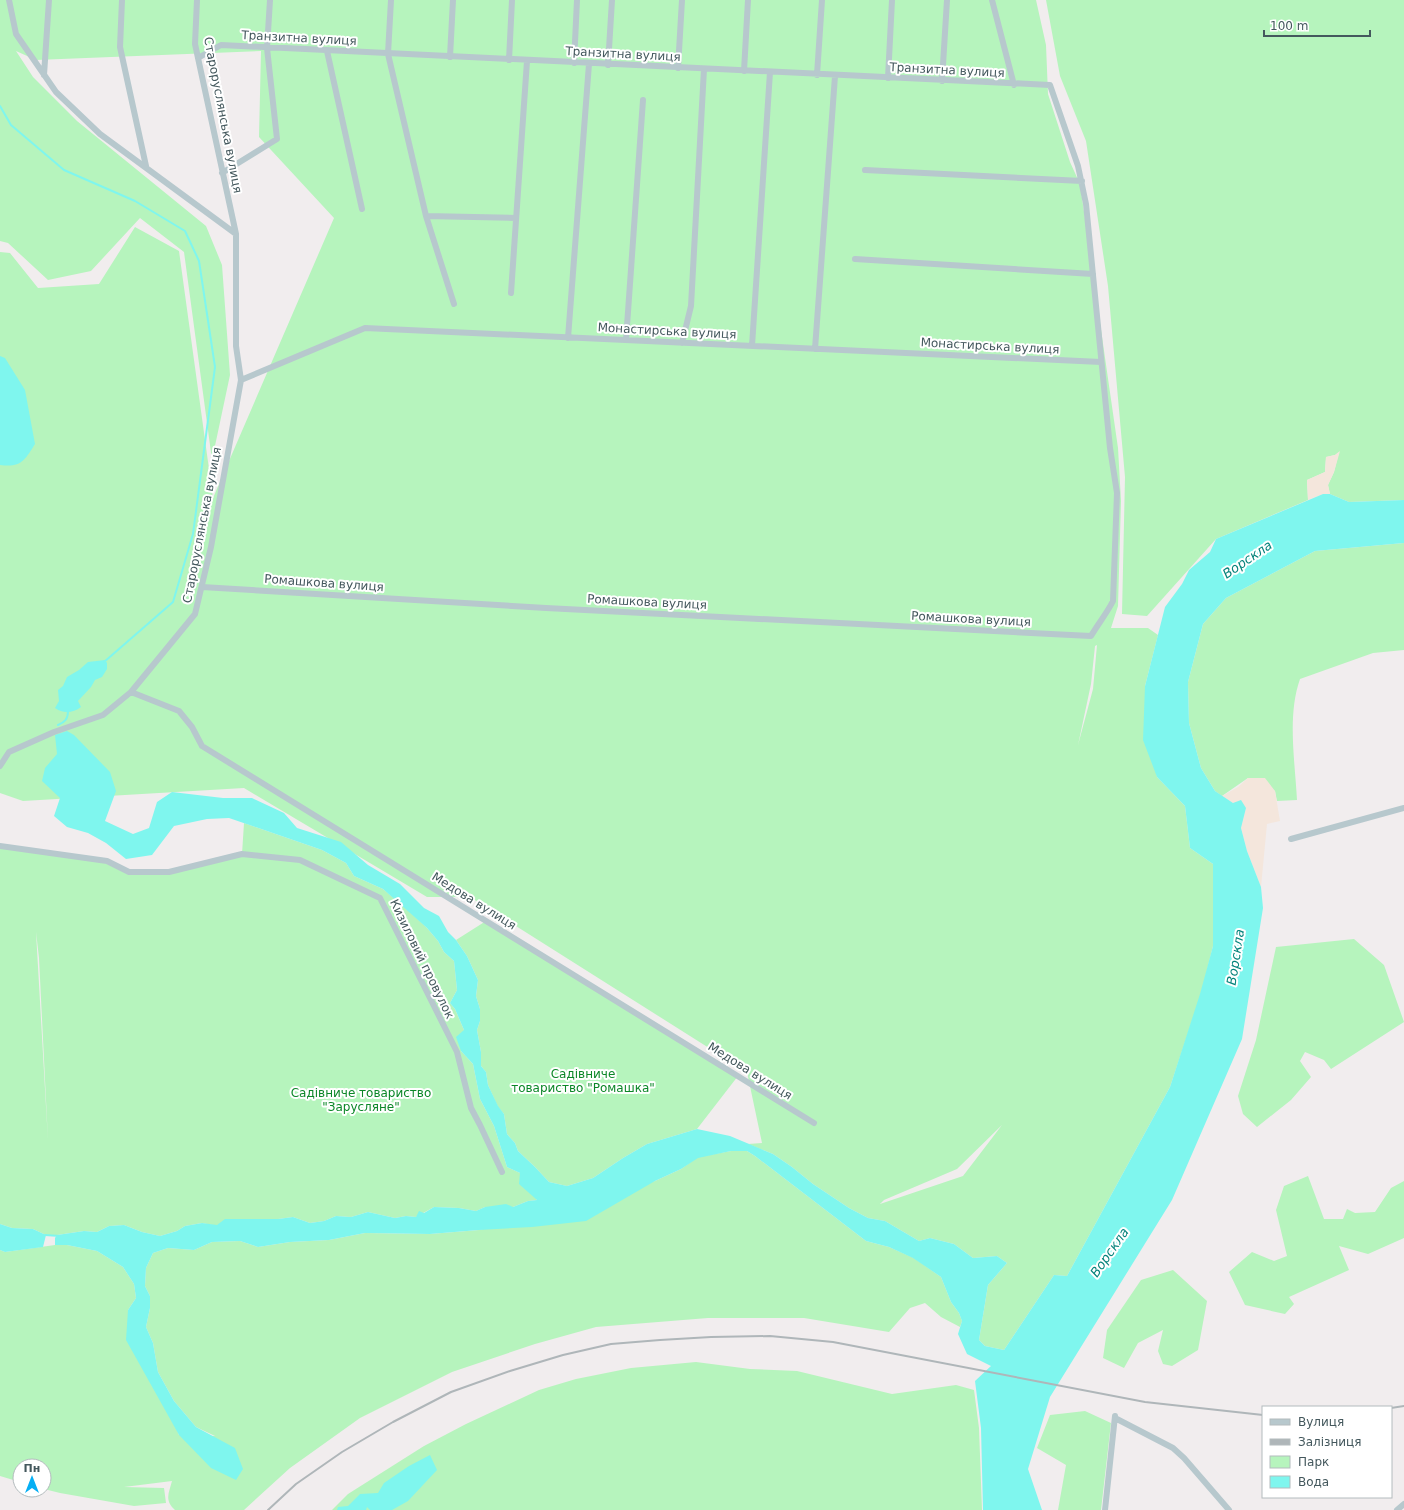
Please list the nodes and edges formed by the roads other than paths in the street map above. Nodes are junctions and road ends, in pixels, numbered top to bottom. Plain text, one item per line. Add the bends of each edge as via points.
1 (9, 0) edge
2 (49, 0) edge
3 (122, 0) edge
4 (197, 0) edge
5 (270, 0) edge
6 (391, 0) edge
7 (453, 0) edge
8 (512, 0) edge
9 (577, 0) edge
10 (612, 0) edge
11 (682, 0) edge
12 (748, 0) edge
13 (822, 0) edge
14 (892, 0) edge
15 (947, 0) edge
16 (992, 0) edge
17 (267, 48) junction
18 (327, 51) junction
19 (388, 54) junction
20 (450, 57) junction
21 (198, 58) junction
22 (509, 60) junction
23 (527, 60) junction
24 (574, 63) junction
25 (589, 64) junction
26 (608, 64) junction
27 (678, 68) junction
28 (704, 69) junction
29 (744, 71) junction
30 (770, 72) junction
31 (44, 75) junction
32 (817, 75) junction
33 (835, 76) junction
34 (888, 78) junction
35 (942, 81) junction
36 (1014, 84) junction
37 (642, 100) dead end
38 (146, 166) junction
39 (865, 170) dead end
40 (222, 173) junction
41 (1082, 181) junction
42 (362, 209) dead end
43 (426, 216) junction
44 (516, 218) junction
45 (236, 234) junction
46 (855, 259) dead end
47 (1093, 274) junction
48 (511, 293) dead end
49 (454, 304) dead end
50 (568, 338) junction
51 (626, 340) junction
52 (682, 343) junction
53 (752, 346) junction
54 (814, 349) junction
55 (1101, 362) junction
56 (241, 380) junction
57 (202, 587) junction
58 (131, 692) junction
59 (0, 766) edge
60 (1404, 808) edge
61 (1291, 839) dead end
62 (0, 846) edge
63 (814, 1123) dead end
64 (502, 1172) dead end
65 (1404, 1504) edge
66 (1105, 1510) edge
67 (1229, 1510) edge
68 (1397, 1510) edge

1 - 31 street via 16,34
2 - 31 street
3 - 38 street via 120,47
4 - 21 street, Староруслянська вулиця via 195,44
5 - 17 street
6 - 19 street
7 - 20 street
8 - 22 street
9 - 24 street
10 - 26 street
11 - 27 street
12 - 29 street
13 - 32 street
14 - 34 street
15 - 35 street
16 - 36 street
17 - 18 street, Транзитна вулиця
17 - 21 street, Транзитна вулиця via 221,46
17 - 40 street via 276,139
18 - 19 street, Транзитна вулиця
18 - 42 street
19 - 20 street, Транзитна вулиця
19 - 43 street
20 - 22 street, Транзитна вулиця
21 - 40 street, Староруслянська вулиця
22 - 23 street, Транзитна вулиця
23 - 24 street, Транзитна вулиця
23 - 44 street
24 - 25 street, Транзитна вулиця
25 - 26 street, Транзитна вулиця
25 - 50 street
26 - 27 street, Транзитна вулиця
27 - 28 street, Транзитна вулиця
28 - 29 street, Транзитна вулиця
28 - 52 street via 692,306
29 - 30 street, Транзитна вулиця
30 - 32 street, Транзитна вулиця
30 - 53 street
31 - 38 street via 56,92 100,134
32 - 33 street, Транзитна вулиця
33 - 34 street, Транзитна вулиця
33 - 54 street
34 - 35 street, Транзитна вулиця
35 - 36 street, Транзитна вулиця
36 - 41 street, Транзитна вулиця via 1050,86
37 - 51 street
38 - 45 street
39 - 41 street
40 - 45 street, Староруслянська вулиця
41 - 47 street
43 - 44 street
43 - 49 street
44 - 48 street
45 - 56 street, Староруслянська вулиця via 236,346
46 - 47 street
47 - 55 street
50 - 51 street, Монастирська вулиця
50 - 56 street, Монастирська вулиця via 365,328
51 - 52 street, Монастирська вулиця
52 - 53 street, Монастирська вулиця
53 - 54 street, Монастирська вулиця
54 - 55 street, Монастирська вулиця
55 - 57 street, Ромашкова вулиця via 1117,493 1113,601 1091,636
56 - 57 street, Староруслянська вулиця
57 - 58 street, Староруслянська вулиця via 195,614
58 - 59 street, Староруслянська вулиця via 103,715 54,732 9,752
58 - 63 street, Медова вулиця via 179,711 192,727 202,746
60 - 61 street
62 - 64 street, Кизиловий провулок via 108,861 129,872 169,872 242,854 300,860 380,898 457,1052 471,1108
65 - 68 street
66 - 67 street via 1115,1416 1173,1448

